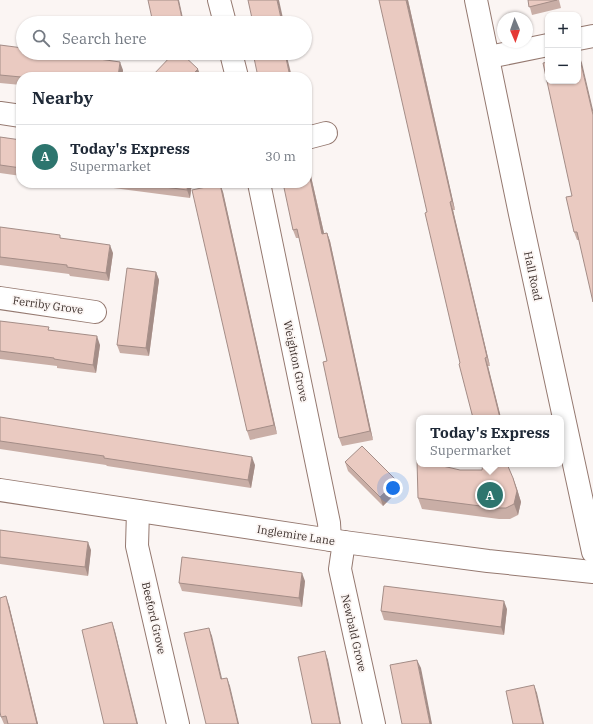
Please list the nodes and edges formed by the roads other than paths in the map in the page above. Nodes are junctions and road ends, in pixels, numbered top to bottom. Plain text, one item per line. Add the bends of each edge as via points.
1 (219, 0) edge
2 (476, 0) edge
3 (222, 16) edge
4 (593, 36) edge
5 (581, 38) edge
6 (545, 46) edge
7 (489, 57) junction
8 (232, 60) edge
9 (235, 72) edge
10 (0, 113) edge
11 (16, 115) edge
12 (260, 188) edge
13 (0, 298) edge
14 (95, 312) dead end
15 (563, 415) edge
16 (564, 418) edge
17 (0, 490) edge
18 (138, 511) junction
19 (337, 541) junction
20 (593, 552) edge
21 (593, 572) edge
22 (178, 724) edge
23 (374, 724) edge

1 - 3 street
2 - 7 street, Hall Road
4 - 5 street
6 - 7 street
7 - 15 street, Hall Road
8 - 9 street
10 - 11 street
12 - 19 street, Weighton Grove via 327,516
13 - 14 street, Ferriby Grove
16 - 20 street, Hall Road
17 - 18 street, Inglemire Lane
18 - 19 street, Inglemire Lane
18 - 22 street, Beeford Grove via 137,546
19 - 21 street, Inglemire Lane
19 - 23 street, Newbald Grove via 340,569

